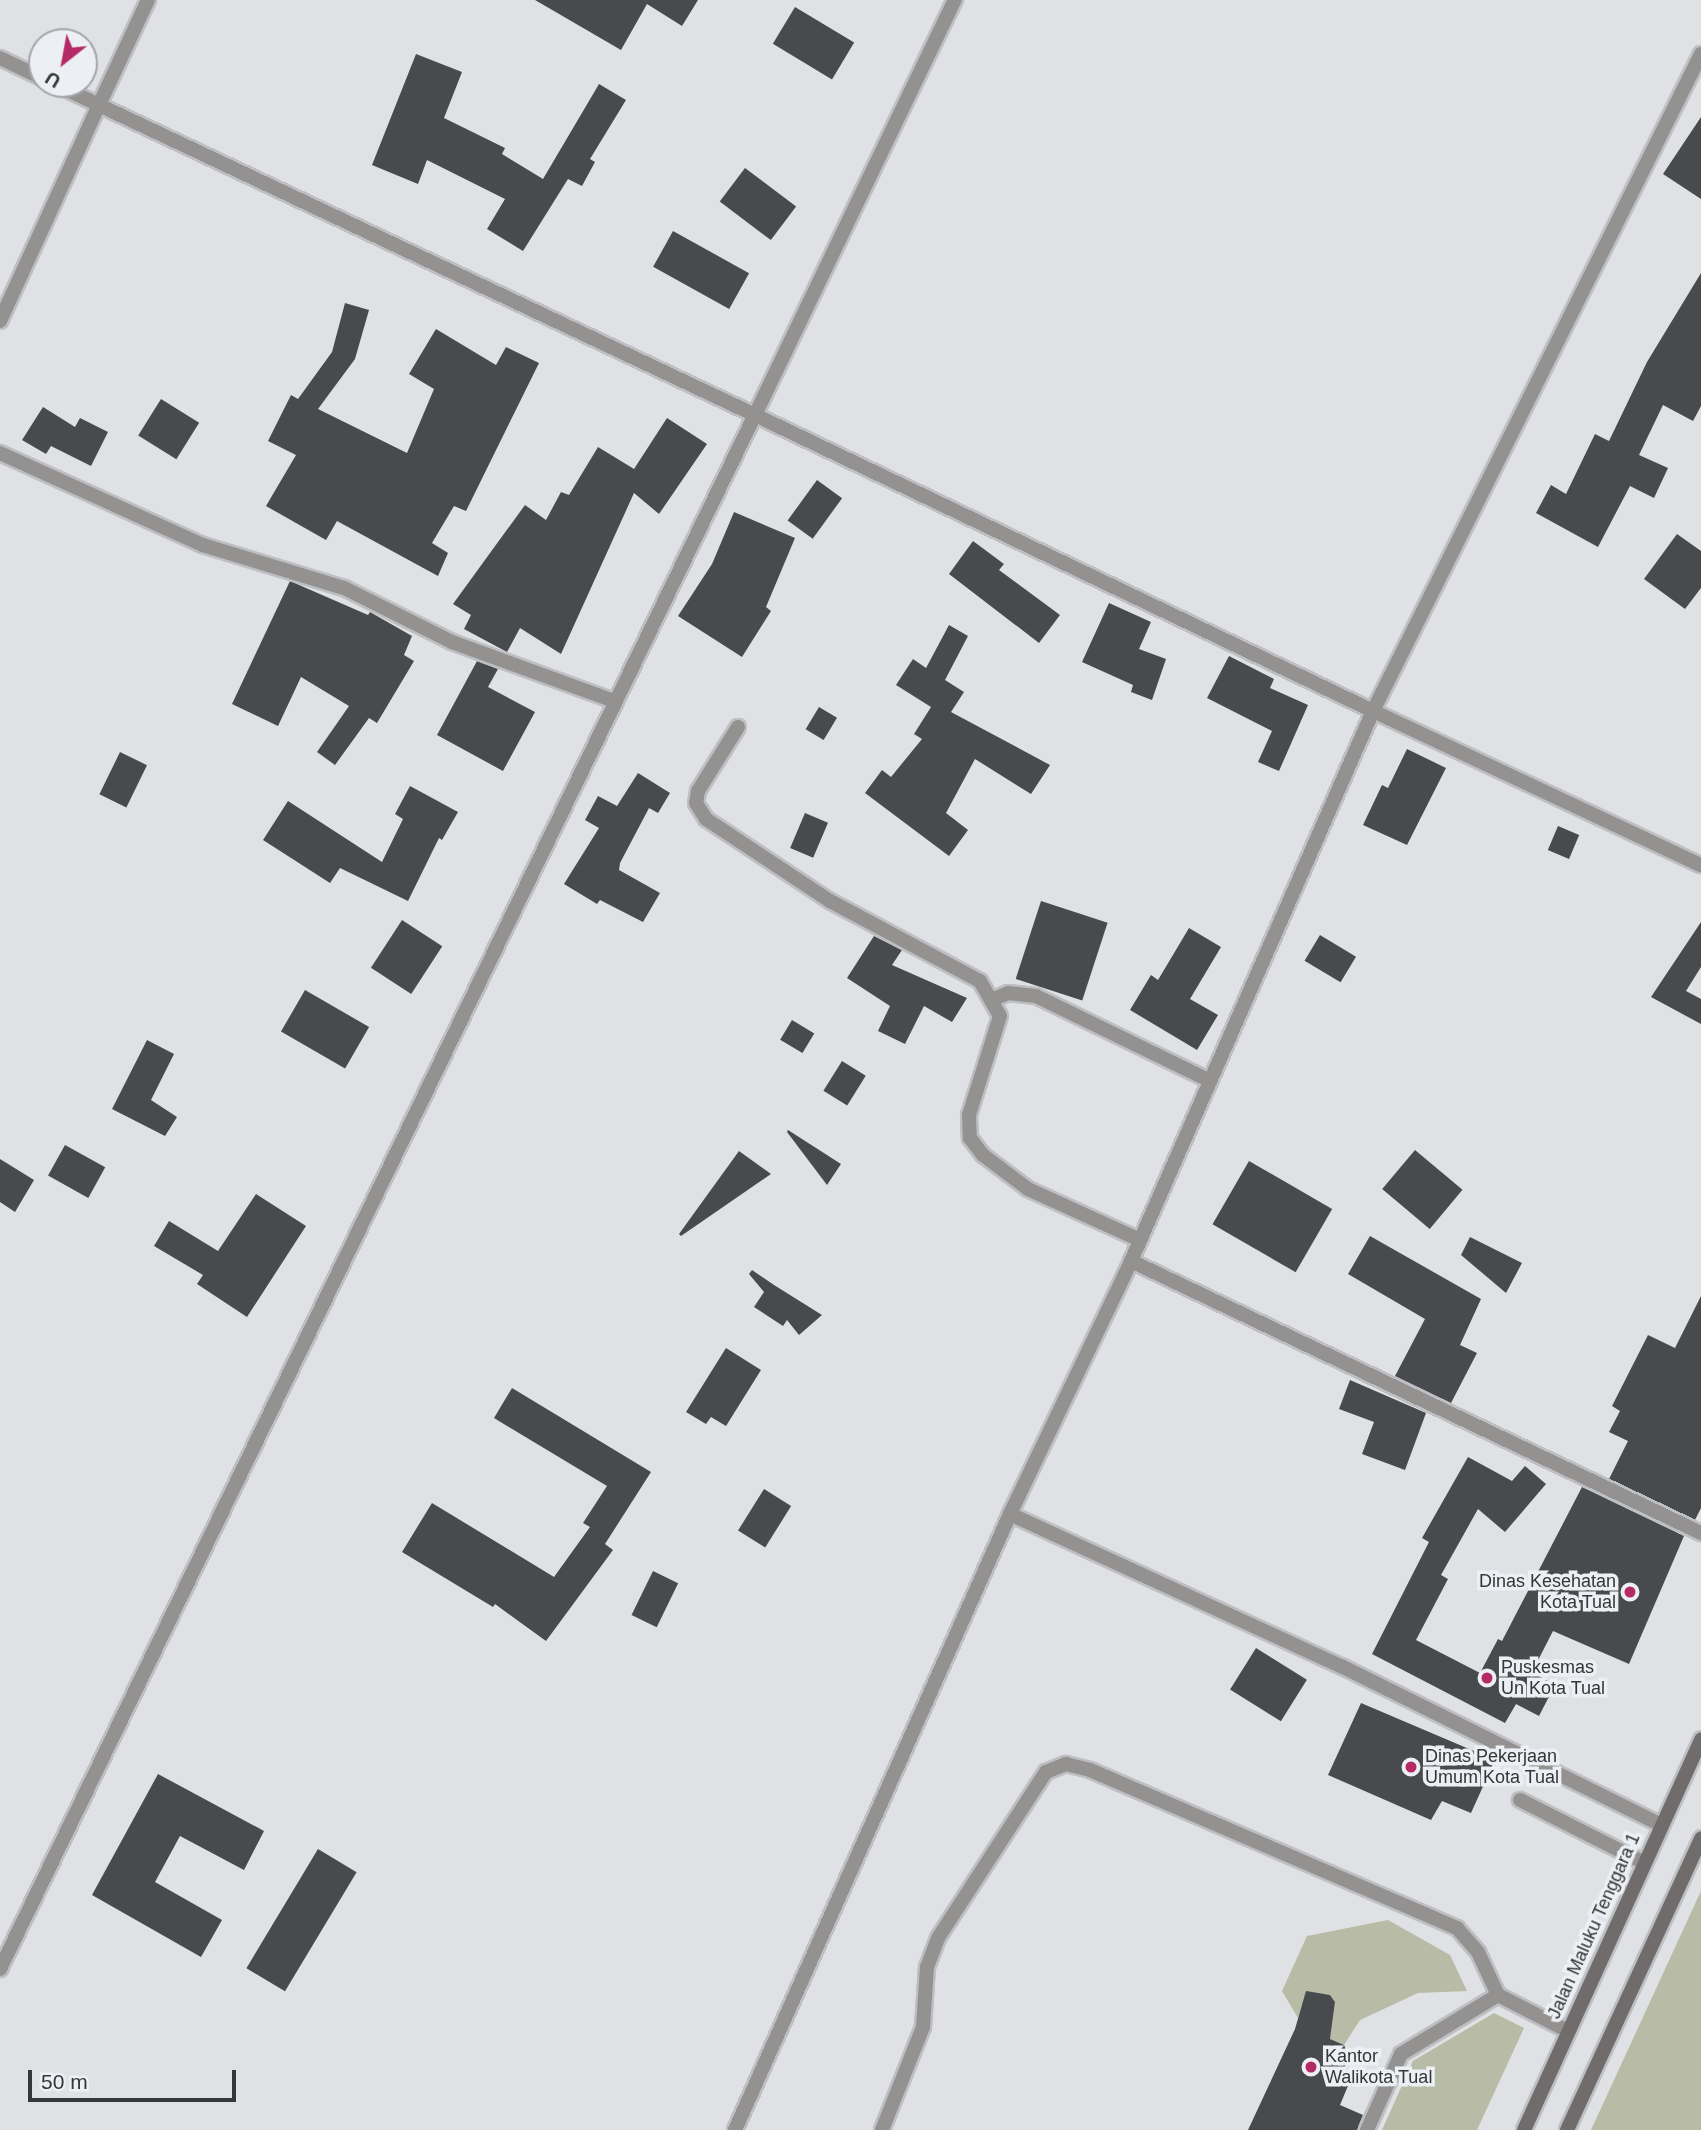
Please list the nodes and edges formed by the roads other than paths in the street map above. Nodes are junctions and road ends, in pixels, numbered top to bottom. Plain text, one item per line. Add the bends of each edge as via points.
1 (148, 0) edge
2 (955, 0) edge
3 (1701, 54) edge
4 (0, 58) edge
5 (28, 71) edge
6 (84, 98) edge
7 (99, 105) junction
8 (0, 321) edge
9 (755, 415) junction
10 (0, 453) edge
11 (614, 701) junction
12 (1373, 711) junction
13 (738, 727) dead end
14 (1701, 865) edge
15 (994, 999) junction
16 (1210, 1082) junction
17 (1140, 1240) junction
18 (1131, 1261) junction
19 (1010, 1514) junction
20 (1701, 1533) edge
21 (1701, 1739) edge
22 (1520, 1800) dead end
23 (1661, 1825) junction
24 (1701, 1839) edge
25 (1643, 1862) junction
26 (0, 1969) edge
27 (1498, 1995) junction
28 (1568, 2031) junction
29 (735, 2130) edge
30 (881, 2130) edge
31 (1367, 2130) edge
32 (1524, 2130) edge
33 (1567, 2130) edge

1 - 7 street
2 - 9 street
3 - 12 street
4 - 5 street
6 - 7 street
7 - 8 street
7 - 9 street
9 - 11 street
9 - 12 street
10 - 11 street via 203,545 344,588 452,642
11 - 26 street
12 - 14 street
12 - 16 street
13 - 15 street via 698,791 696,803 706,819 830,901 980,981
15 - 16 street via 1008,993 1036,996
15 - 17 street via 1000,1016 968,1115 970,1138 983,1155 1028,1189
16 - 17 street
17 - 18 street
18 - 19 street
18 - 20 street
19 - 23 street via 1343,1667
19 - 29 street
21 - 23 main road, Jalan Maluku Tenggara 1
22 - 25 street
23 - 25 main road, Jalan Maluku Tenggara 1
24 - 33 main road
25 - 28 main road, Jalan Maluku Tenggara 1
27 - 28 street
27 - 30 street via 1478,1952 1457,1928 1090,1770 1066,1764 1046,1772 938,1938 928,1967 923,2027
27 - 31 street via 1401,2054
28 - 32 main road, Jalan Maluku Tenggara 1

